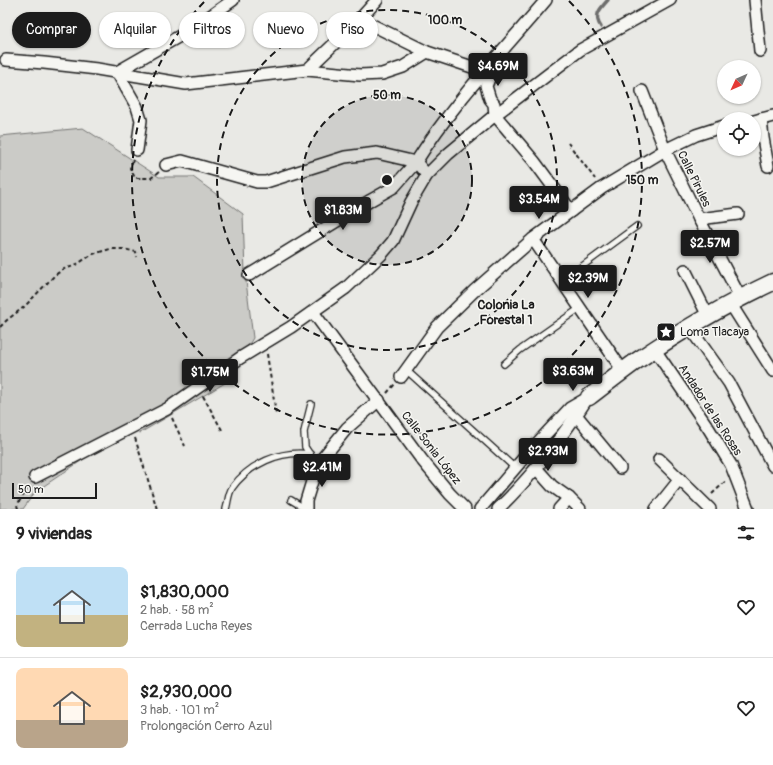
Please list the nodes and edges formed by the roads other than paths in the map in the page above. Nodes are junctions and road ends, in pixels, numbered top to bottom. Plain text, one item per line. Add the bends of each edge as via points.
1 (233, 0) edge
2 (377, 0) edge
3 (546, 0) edge
4 (670, 0) edge
5 (755, 0) edge
6 (366, 12) edge
7 (378, 28) edge
8 (330, 48) edge
9 (760, 51) dead end
10 (427, 52) junction
11 (497, 57) junction
12 (6, 60) dead end
13 (307, 70) junction
14 (484, 71) junction
15 (117, 72) junction
16 (642, 91) dead end
17 (495, 115) junction
18 (773, 116) edge
19 (761, 119) edge
20 (717, 128) edge
21 (761, 131) edge
22 (137, 150) road end
23 (665, 150) junction
24 (416, 162) junction
25 (166, 165) road end
26 (768, 166) dead end
27 (427, 175) junction
28 (571, 211) junction
29 (738, 214) dead end
30 (699, 219) junction
31 (637, 226) dead end
32 (533, 239) junction
33 (685, 270) dead end
34 (249, 276) dead end
35 (562, 281) junction
36 (773, 282) edge
37 (735, 300) junction
38 (580, 308) junction
39 (313, 312) junction
40 (708, 316) junction
41 (689, 327) junction
42 (655, 350) junction
43 (504, 364) dead end
44 (623, 371) junction
45 (773, 371) edge
46 (404, 374) joint
47 (588, 397) joint
48 (379, 400) junction
49 (311, 404) dead end
50 (573, 412) junction
51 (310, 454) junction
52 (659, 459) dead end
53 (316, 465) junction
54 (773, 466) edge
55 (516, 468) junction
56 (536, 468) junction
57 (620, 468) dead end
58 (35, 477) road end
59 (680, 479) junction
60 (569, 498) junction
61 (291, 500) dead end
62 (707, 506) edge
63 (226, 509) edge
64 (306, 509) edge
65 (465, 509) edge
66 (480, 509) edge
67 (498, 509) edge
68 (559, 509) edge
69 (580, 509) edge
70 (656, 509) edge
71 (748, 509) edge

1 - 15 street via 192,29
2 - 6 street
3 - 11 street
4 - 17 street via 580,50
5 - 9 street
7 - 10 street
8 - 13 street
10 - 13 street via 403,67 382,74 360,75
10 - 14 street
11 - 14 street
11 - 17 street via 486,86 494,104
12 - 15 street
13 - 15 street via 186,84
14 - 24 street
15 - 22 street via 137,107 141,120
16 - 23 street, Calle Pirules
17 - 27 street
17 - 28 street via 534,161
18 - 19 street
20 - 23 street
21 - 26 street
23 - 28 street via 602,188
23 - 30 street, Calle Pirules
24 - 25 street via 377,153 345,157 266,182 257,182 182,161
24 - 27 street
24 - 34 street via 394,187
27 - 39 street via 393,241 385,251 346,288
28 - 32 street
29 - 30 street
30 - 37 street, Calle Pirules
31 - 35 lane
32 - 35 street
32 - 46 street via 438,327
33 - 40 street
35 - 38 street
36 - 37 street
37 - 40 street
37 - 45 street, Calle Pirules
38 - 43 lane
38 - 44 street
39 - 48 street, Calle Sonia López
39 - 58 street via 167,408
40 - 41 street
41 - 42 street
41 - 54 street via 728,383
42 - 44 street
42 - 71 street, Andador de las Rosas via 731,465
44 - 47 street
46 - 55 lane
47 - 50 street
48 - 53 street via 347,428
48 - 65 street, Calle Sonia López via 422,460
49 - 51 lane via 304,432 305,447
50 - 55 street
50 - 56 street
50 - 57 street
51 - 53 lane
51 - 63 lane via 287,454 268,459 242,477 231,490
52 - 59 street
53 - 64 street
55 - 66 street
56 - 60 street via 552,486
56 - 67 street
59 - 62 street
59 - 70 street
60 - 68 street
60 - 69 street
61 - 64 lane

